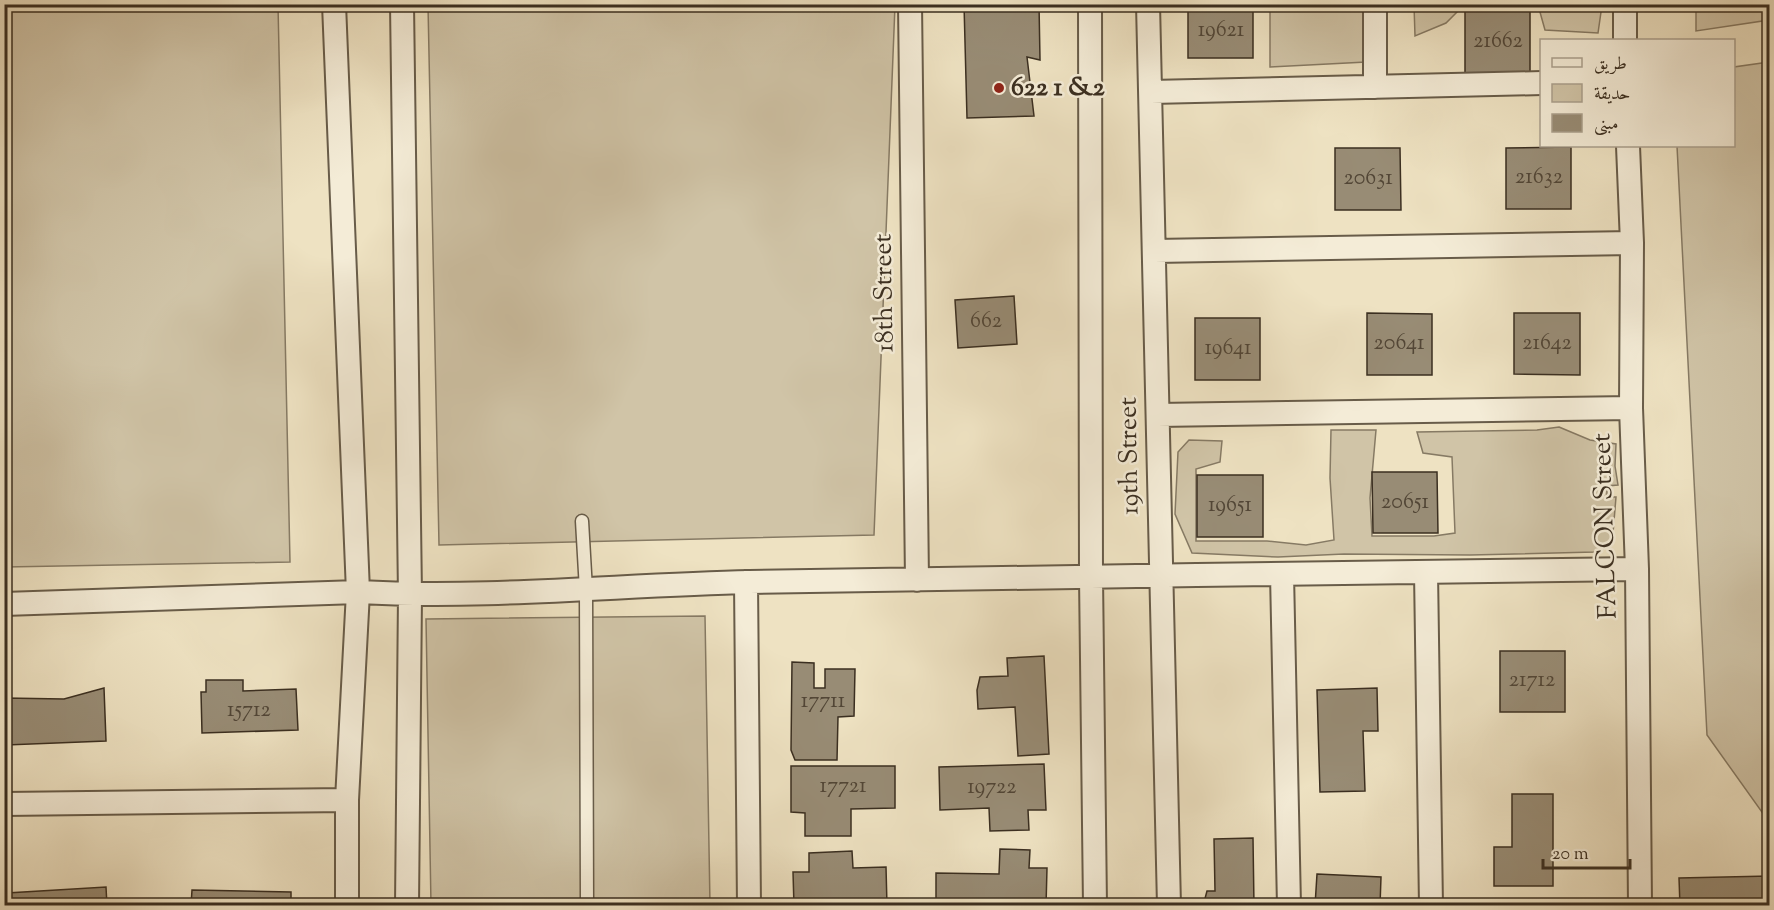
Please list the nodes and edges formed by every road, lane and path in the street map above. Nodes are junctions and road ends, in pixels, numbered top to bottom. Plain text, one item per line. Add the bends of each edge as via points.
1 (334, 4) edge
2 (402, 4) edge
3 (910, 4) edge
4 (1090, 4) edge
5 (1148, 4) edge
6 (1375, 4) edge
7 (1624, 4) edge
8 (1625, 39) edge
9 (1540, 83) edge
10 (1375, 87) junction
11 (1151, 92) junction
12 (1628, 147) edge
13 (1632, 243) junction
14 (1155, 251) junction
15 (1631, 408) junction
16 (1158, 415) junction
17 (582, 521) dead end
18 (1637, 569) junction
19 (1426, 572) junction
20 (1282, 574) junction
21 (1161, 576) junction
22 (1091, 577) junction
23 (917, 580) junction
24 (746, 582) junction
25 (586, 590) junction
26 (358, 592) junction
27 (410, 594) junction
28 (4, 604) edge
29 (347, 800) junction
30 (4, 804) edge
31 (347, 906) edge
32 (407, 906) edge
33 (587, 906) edge
34 (749, 906) edge
35 (1095, 906) edge
36 (1168, 906) edge
37 (1289, 906) edge
38 (1431, 906) edge
39 (1640, 906) edge

1 - 26 street
2 - 27 street
3 - 23 street, 18th Street
4 - 22 street, 19th Street
5 - 11 street, 19th Street
6 - 10 street
7 - 8 street
9 - 10 street
10 - 11 street
11 - 14 street, 19th Street
12 - 13 street, FALCON Street
13 - 14 street
13 - 15 street, FALCON Street
14 - 16 street, 19th Street
15 - 16 street
15 - 18 street, FALCON Street
16 - 21 street, 19th Street
17 - 25 lane
18 - 19 street
18 - 39 street, FALCON Street
19 - 20 street
19 - 38 street
20 - 21 street
20 - 37 street
21 - 22 street
21 - 36 street, 19th Street
22 - 23 street
22 - 35 street, 19th Street
23 - 24 street
24 - 25 street
24 - 34 street
25 - 27 street
25 - 33 lane
26 - 27 street
26 - 28 street
26 - 29 street
27 - 32 street
29 - 30 street
29 - 31 street

